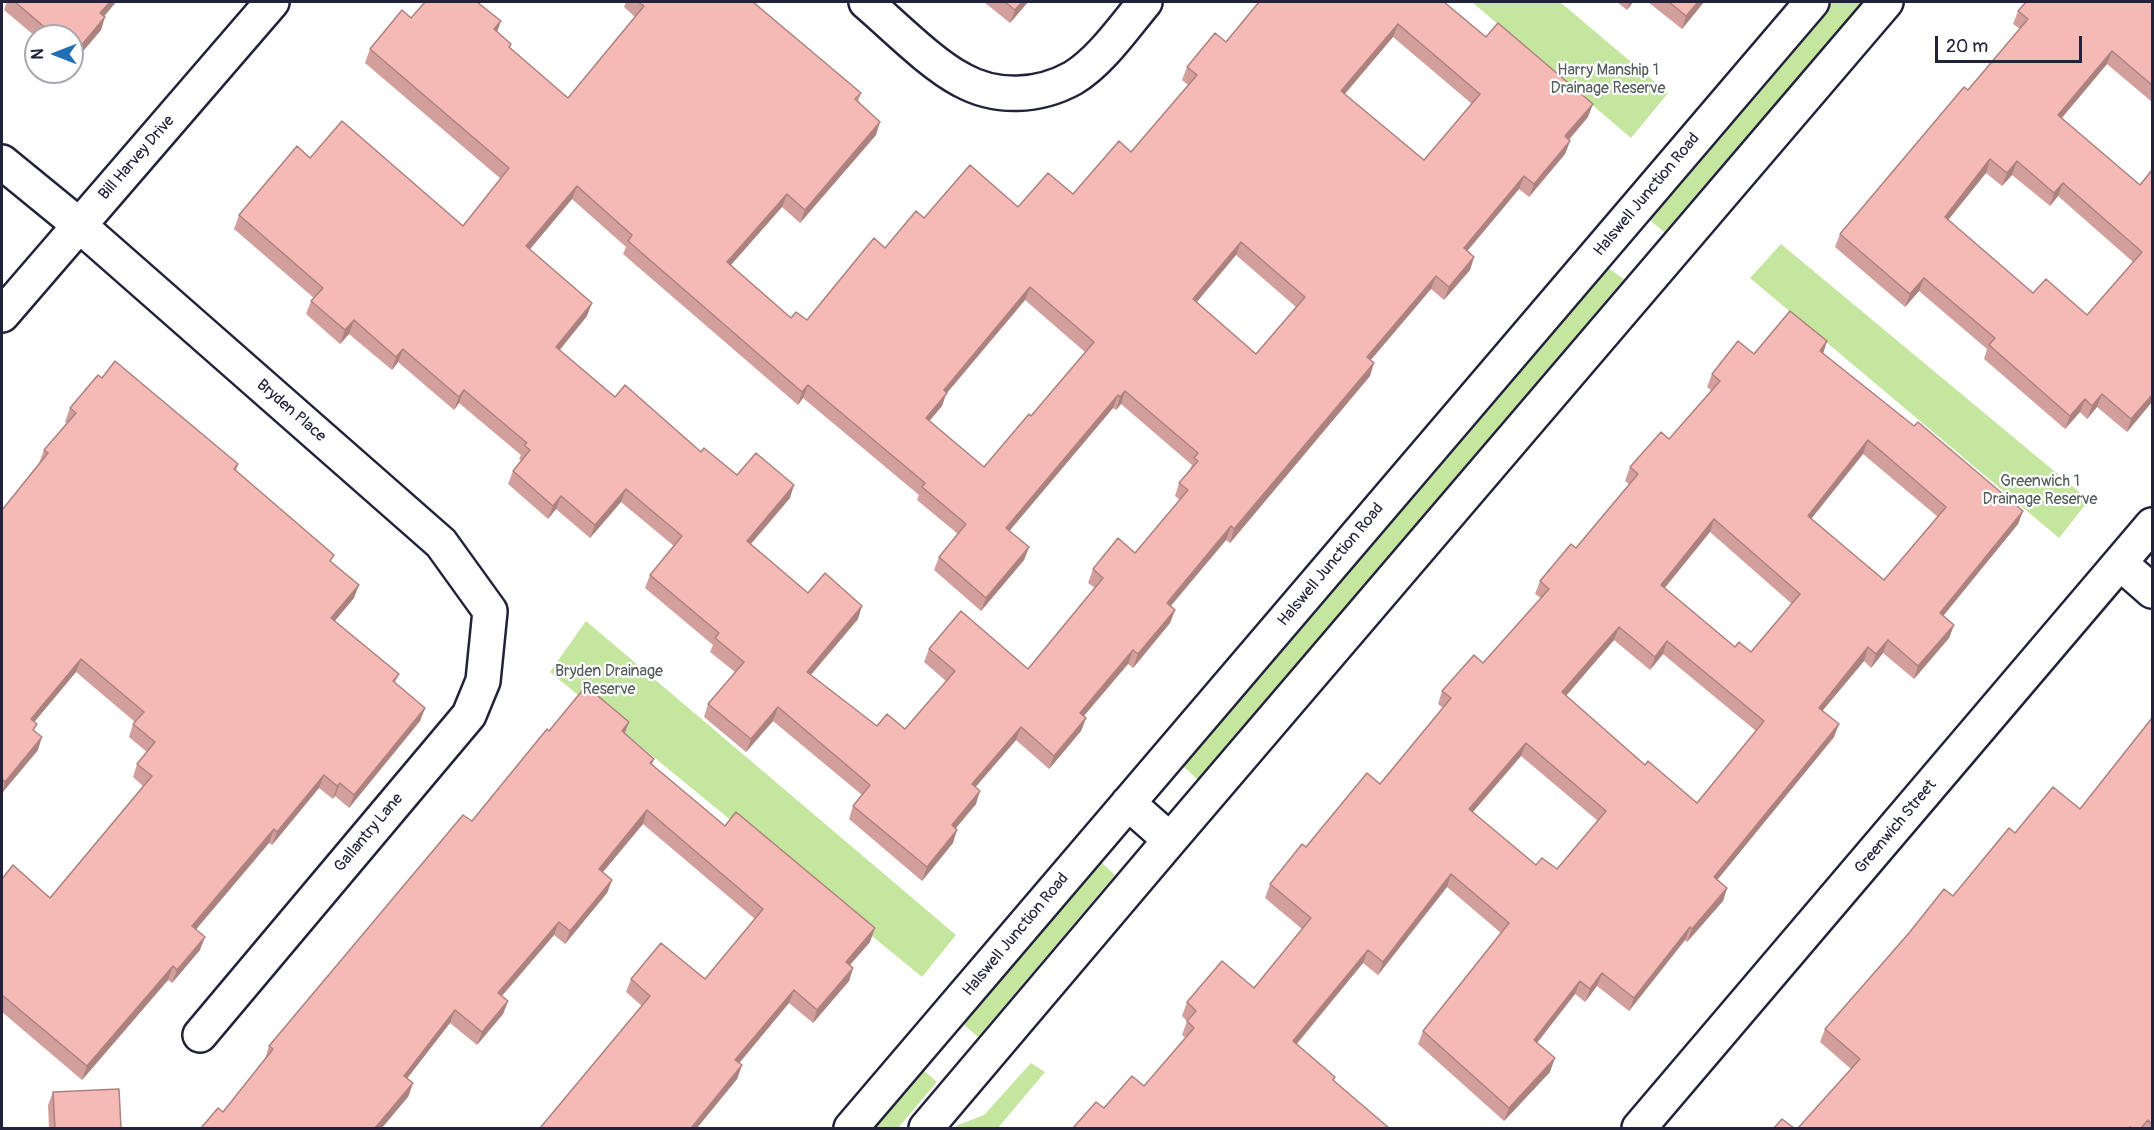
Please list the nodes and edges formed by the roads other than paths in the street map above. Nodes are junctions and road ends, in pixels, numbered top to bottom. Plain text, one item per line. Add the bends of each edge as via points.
1 (272, 2) edge
2 (866, 2) edge
3 (1145, 2) edge
4 (1812, 2) edge
5 (1886, 2) edge
6 (2, 162) edge
7 (79, 225) junction
8 (2, 315) edge
9 (2152, 525) edge
10 (2120, 563) junction
11 (2152, 591) edge
12 (490, 610) joint
13 (1128, 803) junction
14 (1170, 840) junction
15 (200, 1035) dead end
16 (851, 1128) edge
17 (926, 1128) edge
18 (1639, 1128) edge

1 - 7 main road, Bill Harvey Drive
2 - 3 main road via 962,80 993,92 1022,93 1048,89 1073,78 1105,49
4 - 13 main road, Halswell Junction Road
5 - 14 main road
6 - 7 main road, Bryden Place
7 - 8 main road, Bill Harvey Drive
7 - 12 main road, Bryden Place via 441,543
9 - 10 main road, Greenwich Street
10 - 11 main road
10 - 18 main road, Greenwich Street
12 - 15 main road, Gallantry Lane via 483,681 469,715
13 - 14 main road
13 - 16 main road, Halswell Junction Road
14 - 17 main road

